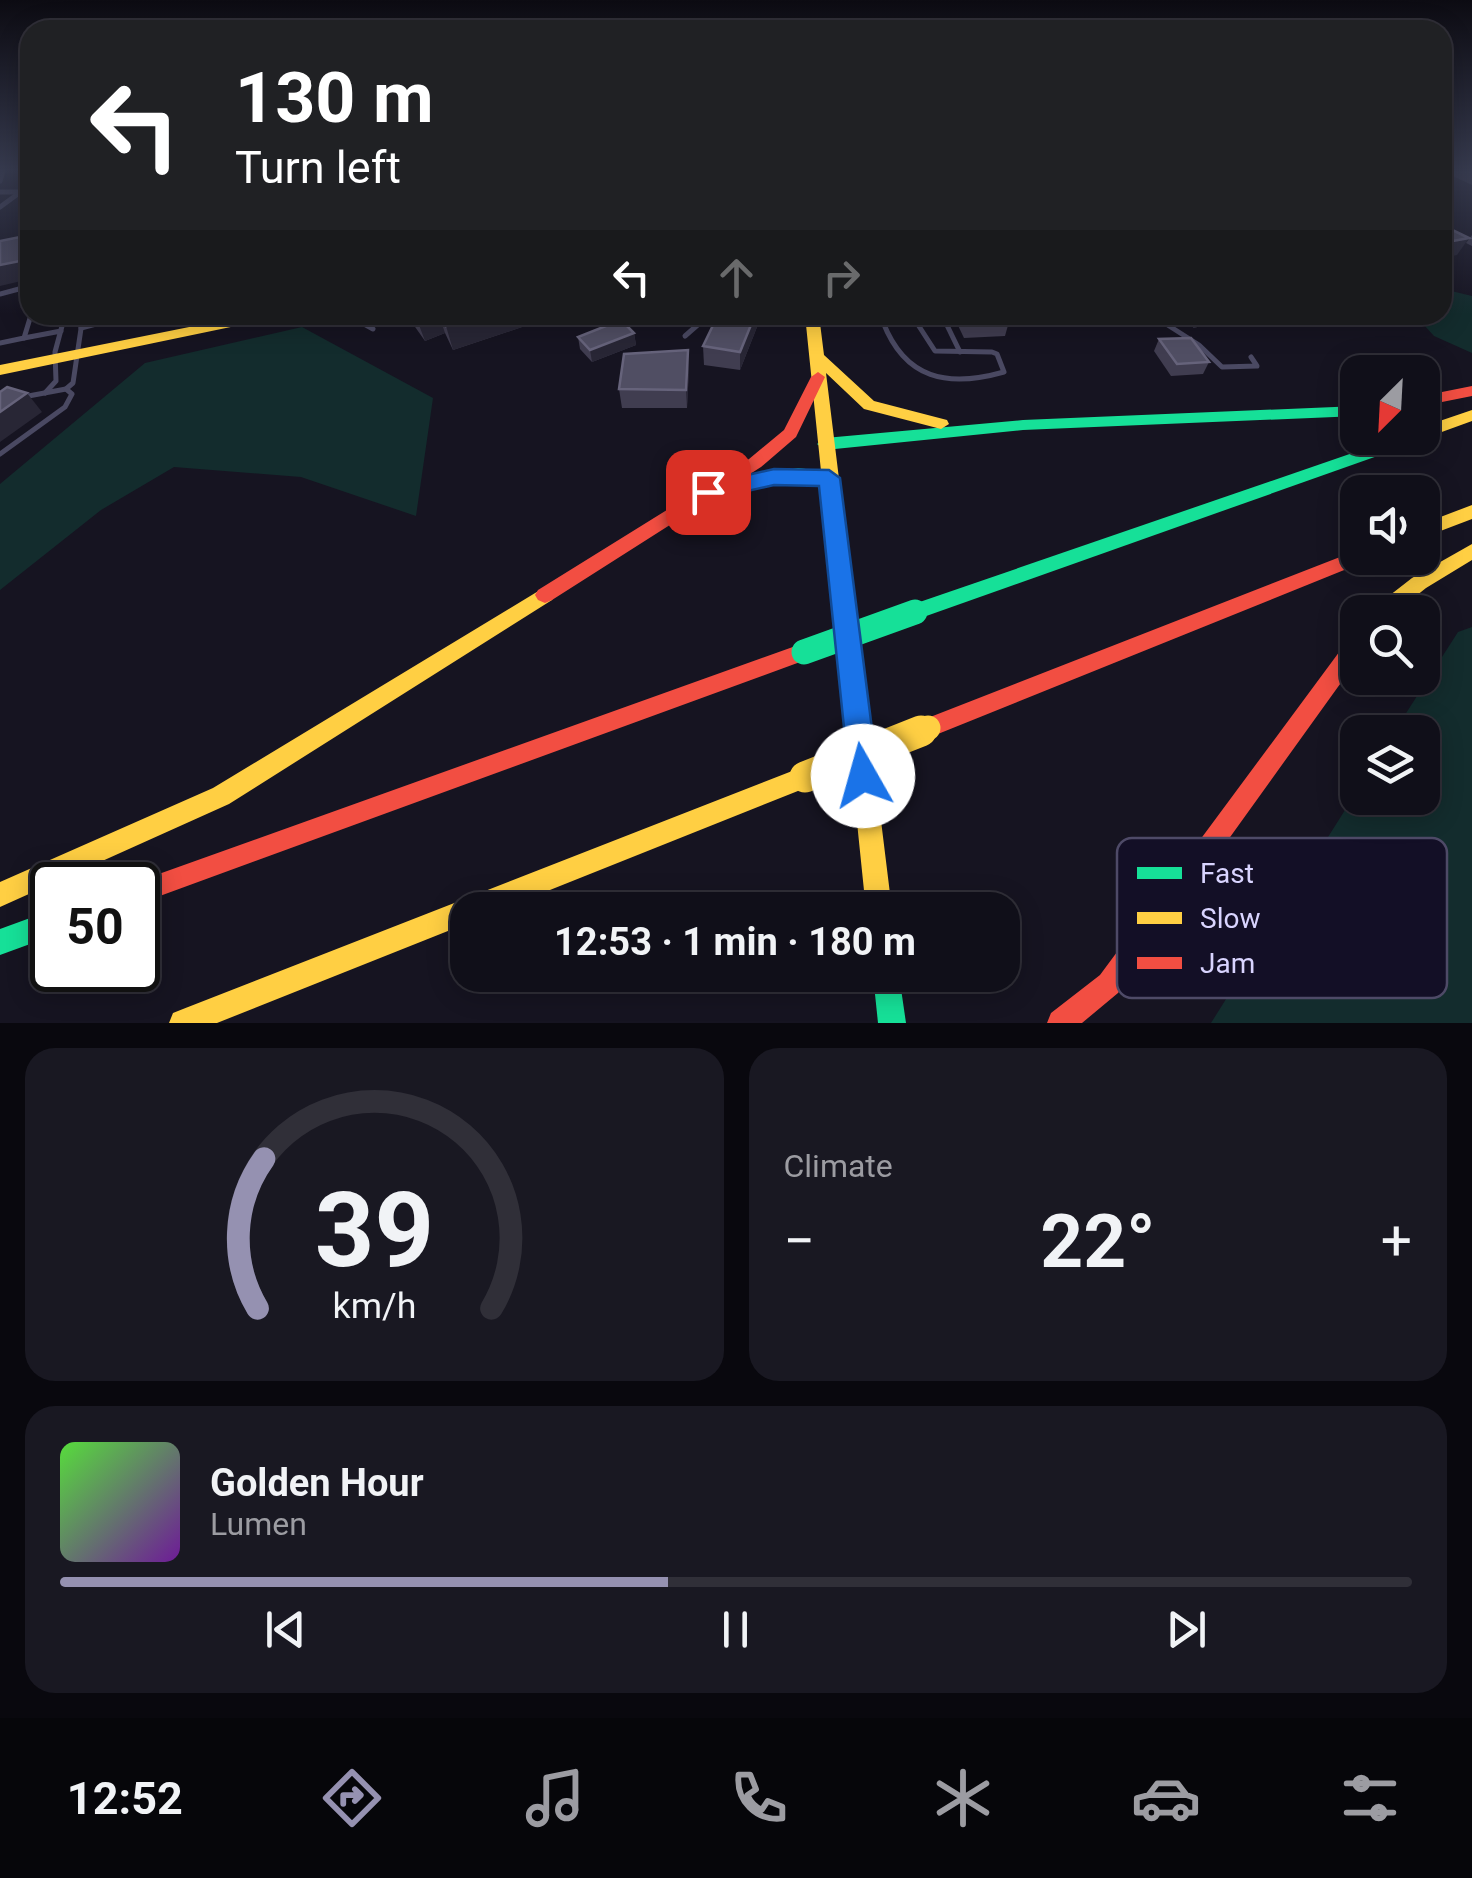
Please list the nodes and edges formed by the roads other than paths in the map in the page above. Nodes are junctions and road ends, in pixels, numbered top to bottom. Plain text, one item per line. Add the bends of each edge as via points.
1 (28, 325) edge
2 (62, 325) edge
3 (81, 325) edge
4 (90, 325) edge
5 (220, 325) edge
6 (366, 325) edge
7 (698, 325) edge
8 (813, 325) edge
9 (884, 325) edge
10 (921, 325) edge
11 (947, 325) edge
12 (1166, 325) edge
13 (81, 328) junction
14 (373, 329) dead end
15 (60, 331) junction
16 (686, 336) dead end
17 (24, 338) junction
18 (0, 343) edge
19 (960, 352) junction
20 (65, 357) junction
21 (1251, 357) dead end
22 (817, 366) junction
23 (0, 370) edge
24 (66, 389) junction
25 (1472, 391) edge
26 (45, 393) junction
27 (1440, 397) edge
28 (13, 400) edge
29 (1340, 412) edge
30 (1472, 416) edge
31 (999, 427) junction
32 (1440, 427) edge
33 (825, 444) junction
34 (0, 454) edge
35 (1363, 455) edge
36 (829, 478) junction
37 (708, 492) junction
38 (1472, 512) edge
39 (1440, 524) edge
40 (1472, 551) edge
41 (1340, 564) edge
42 (1404, 595) edge
43 (1340, 667) edge
44 (1215, 838) edge
45 (160, 884) edge
46 (513, 892) edge
47 (877, 892) edge
48 (0, 895) edge
49 (450, 917) edge
50 (30, 930) edge
51 (0, 942) edge
52 (1117, 973) edge
53 (888, 992) edge
54 (1097, 995) junction
55 (183, 1023) edge
56 (892, 1023) edge
57 (1061, 1023) edge
58 (1080, 1023) edge

1 - 17 lane
2 - 15 lane
3 - 13 lane
4 - 13 lane
5 - 20 main road
6 - 14 lane
7 - 16 lane
8 - 22 main road
9 - 19 lane via 900,358 914,368 946,376 1004,372 997,354
10 - 19 lane via 935,350
11 - 19 lane
12 - 21 lane via 1208,349 1222,366 1257,366
13 - 20 lane
15 - 17 lane
15 - 20 lane
17 - 18 lane
20 - 23 main road
20 - 24 lane via 73,383
20 - 26 lane
22 - 31 main road via 889,413 943,425
22 - 33 main road
22 - 37 main road via 790,432
24 - 26 lane
24 - 34 lane via 72,394 66,407
25 - 27 main road
26 - 28 lane
29 - 31 main road
30 - 32 main road
31 - 33 main road
33 - 36 main road
35 - 45 main road, bridge
36 - 37 main road via 774,477
36 - 47 main road
37 - 48 main road via 235,788
38 - 39 main road
40 - 42 main road
41 - 46 main road, bridge
43 - 44 main road
49 - 55 main road
50 - 51 main road
52 - 54 main road
53 - 56 main road
54 - 57 main road
54 - 58 main road

